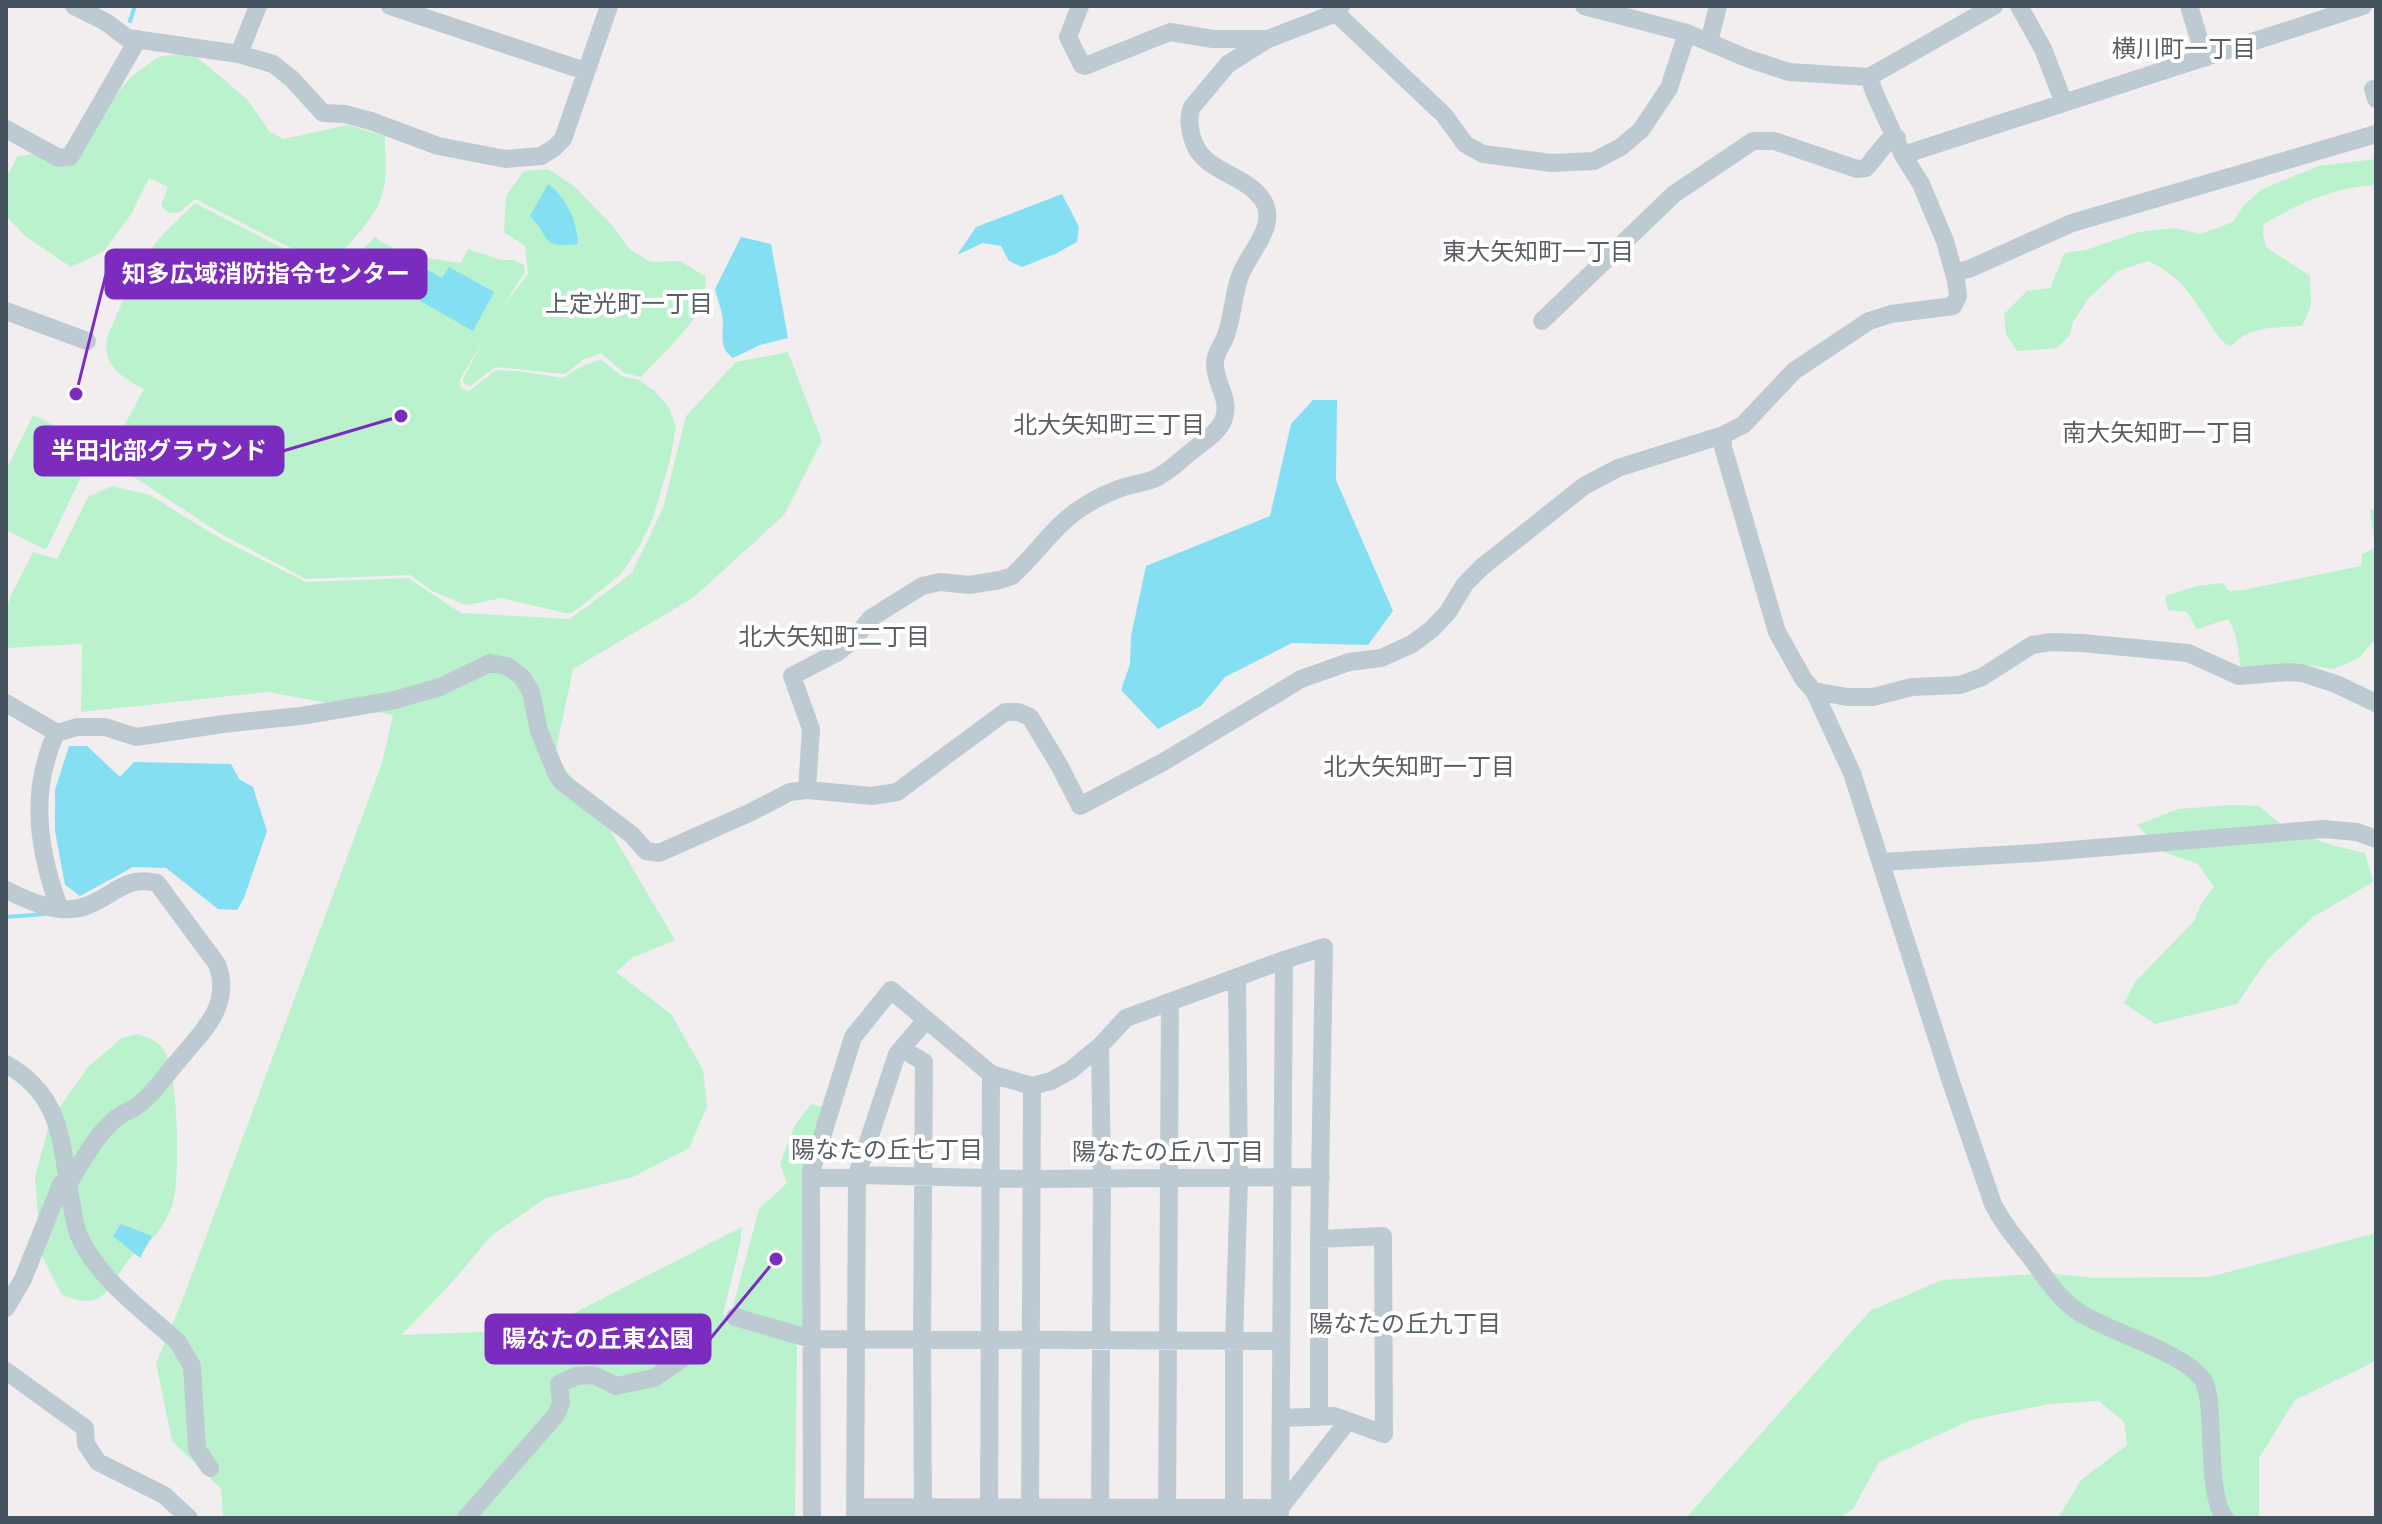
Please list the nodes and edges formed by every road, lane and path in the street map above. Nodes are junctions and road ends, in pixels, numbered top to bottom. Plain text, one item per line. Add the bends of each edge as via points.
1 (74, 6) edge
2 (258, 6) edge
3 (390, 6) edge
4 (609, 6) edge
5 (1080, 6) edge
6 (1584, 6) edge
7 (1718, 6) edge
8 (1994, 6) edge
9 (2019, 6) edge
10 (2189, 6) edge
11 (2351, 8) edge
12 (1338, 10) edge
13 (1687, 33) junction
14 (138, 39) junction
15 (1268, 39) junction
16 (1709, 42) junction
17 (239, 54) junction
18 (2205, 58) junction
19 (585, 71) junction
20 (1869, 77) junction
21 (2064, 103) junction
22 (6, 129) edge
23 (2376, 134) edge
24 (1900, 146) junction
25 (1954, 272) junction
26 (6, 311) edge
27 (1542, 321) dead end
28 (87, 341) dead end
29 (1723, 435) junction
30 (1814, 691) junction
31 (6, 703) edge
32 (2376, 703) edge
33 (57, 733) junction
34 (807, 790) junction
35 (2376, 839) edge
36 (1881, 862) junction
37 (6, 890) edge
38 (59, 907) junction
39 (1284, 960) junction
40 (1237, 978) junction
41 (1170, 1002) junction
42 (926, 1020) junction
43 (1100, 1046) junction
44 (902, 1049) junction
45 (6, 1064) edge
46 (991, 1074) junction
47 (1032, 1086) junction
48 (857, 1177) junction
49 (924, 1177) junction
50 (1321, 1177) junction
51 (811, 1178) junction
52 (989, 1178) junction
53 (1032, 1179) junction
54 (1102, 1179) junction
55 (1170, 1179) junction
56 (1239, 1179) junction
57 (1283, 1179) junction
58 (68, 1184) junction
59 (1319, 1239) junction
60 (6, 1308) edge
61 (735, 1317) dead end
62 (922, 1338) junction
63 (811, 1339) junction
64 (989, 1339) junction
65 (1031, 1340) junction
66 (1100, 1340) junction
67 (1167, 1340) junction
68 (855, 1341) junction
69 (1234, 1341) junction
70 (1281, 1341) junction
71 (683, 1358) dead end
72 (6, 1371) edge
73 (1319, 1417) junction
74 (1281, 1418) junction
75 (1348, 1421) junction
76 (210, 1468) dead end
77 (855, 1512) edge
78 (924, 1512) edge
79 (989, 1512) edge
80 (1030, 1512) edge
81 (1100, 1512) edge
82 (1167, 1513) edge
83 (1234, 1513) edge
84 (1280, 1513) edge
85 (189, 1518) edge
86 (466, 1518) edge
87 (812, 1518) edge
88 (2225, 1518) edge

1 - 14 street via 127,38
2 - 17 street
3 - 19 street
4 - 19 street
5 - 15 street via 1068,37 1085,66 1170,32
6 - 13 street
7 - 16 street
8 - 20 street
9 - 21 street
10 - 18 street
11 - 18 street
12 - 13 street via 1444,115 1465,144 1483,154 1551,163 1594,161 1641,130 1669,88
12 - 15 street
13 - 16 street
14 - 17 street
14 - 22 street via 70,157 59,158
15 - 34 street via 1228,64 1189,114 1200,156 1259,195 1266,206 1265,230 1246,261 1215,358 1226,404 1222,422 1162,475 1085,505 1047,536 1012,576 969,585 922,586 871,618 838,652 792,676 811,729
16 - 20 street via 1789,72
17 - 19 street via 273,64 323,113 345,114 438,146 506,159 541,156 563,139
18 - 21 street
20 - 24 street
21 - 24 street
23 - 25 street via 2072,223
24 - 25 street via 1933,211
24 - 27 street via 1887,142 1866,168 1857,169 1781,143 1753,141 1674,194
25 - 29 street via 1958,296 1953,306 1869,321 1803,363 1743,425
26 - 28 street
29 - 30 street via 1770,612 1789,655
29 - 34 street via 1630,464 1584,486 1482,567 1448,612 1412,644 1381,658 1349,662 1301,679 1080,806 1030,717 1018,712 995,717 897,792 872,796
30 - 32 street via 1873,697 1912,687 1960,685 2032,645 2050,642 2188,653 2239,676 2302,673
30 - 36 street via 1845,755
31 - 33 street
33 - 34 street via 105,727 136,737 300,716 395,700 440,687 490,663 507,666 522,677 562,782 646,851 659,853 779,796
33 - 38 street via 42,774 39,802 49,880
35 - 36 street via 2323,829
36 - 88 street via 1997,1212 2063,1300 2202,1379 2215,1491
37 - 38 street via 35,904
38 - 58 street via 87,906 130,882 157,883 217,964 222,991 200,1038 140,1105 116,1118
39 - 40 street
39 - 50 street via 1324,947
39 - 57 street
40 - 41 street
40 - 56 street
41 - 43 street via 1126,1018
41 - 55 street
42 - 44 street
42 - 46 street
42 - 51 street via 891,990 853,1037
43 - 47 street via 1071,1070
43 - 54 street
44 - 48 street
44 - 49 street via 924,1062
45 - 58 street via 47,1100 58,1125
46 - 47 street
46 - 52 street
47 - 53 street
48 - 49 street
48 - 51 street
48 - 68 street
49 - 52 street
49 - 62 street
50 - 57 street
50 - 59 street
51 - 63 street
52 - 53 street
52 - 64 street
53 - 54 street
53 - 65 street
54 - 55 street
54 - 66 street
55 - 56 street
55 - 67 street
56 - 57 street
56 - 69 street
57 - 70 street
58 - 60 street via 61,1184
58 - 76 street via 77,1233 90,1257 186,1354 192,1366 197,1449
59 - 73 street
59 - 75 street via 1383,1236 1384,1434
61 - 63 street
62 - 64 street
62 - 68 street
62 - 78 street
63 - 68 street
63 - 87 street
64 - 65 street
64 - 79 street
65 - 66 street
65 - 80 street
66 - 67 street
66 - 81 street
67 - 69 street
67 - 82 street
68 - 77 street
69 - 70 street
69 - 83 street
70 - 74 street
71 - 86 street via 654,1378 616,1386 594,1375 559,1384 556,1415
72 - 85 street via 85,1428 86,1444 98,1462 164,1495
73 - 74 street
73 - 75 street
74 - 84 street
75 - 84 street
77 - 78 street
78 - 79 street
79 - 80 street
80 - 81 street
81 - 82 street
82 - 83 street
83 - 84 street

